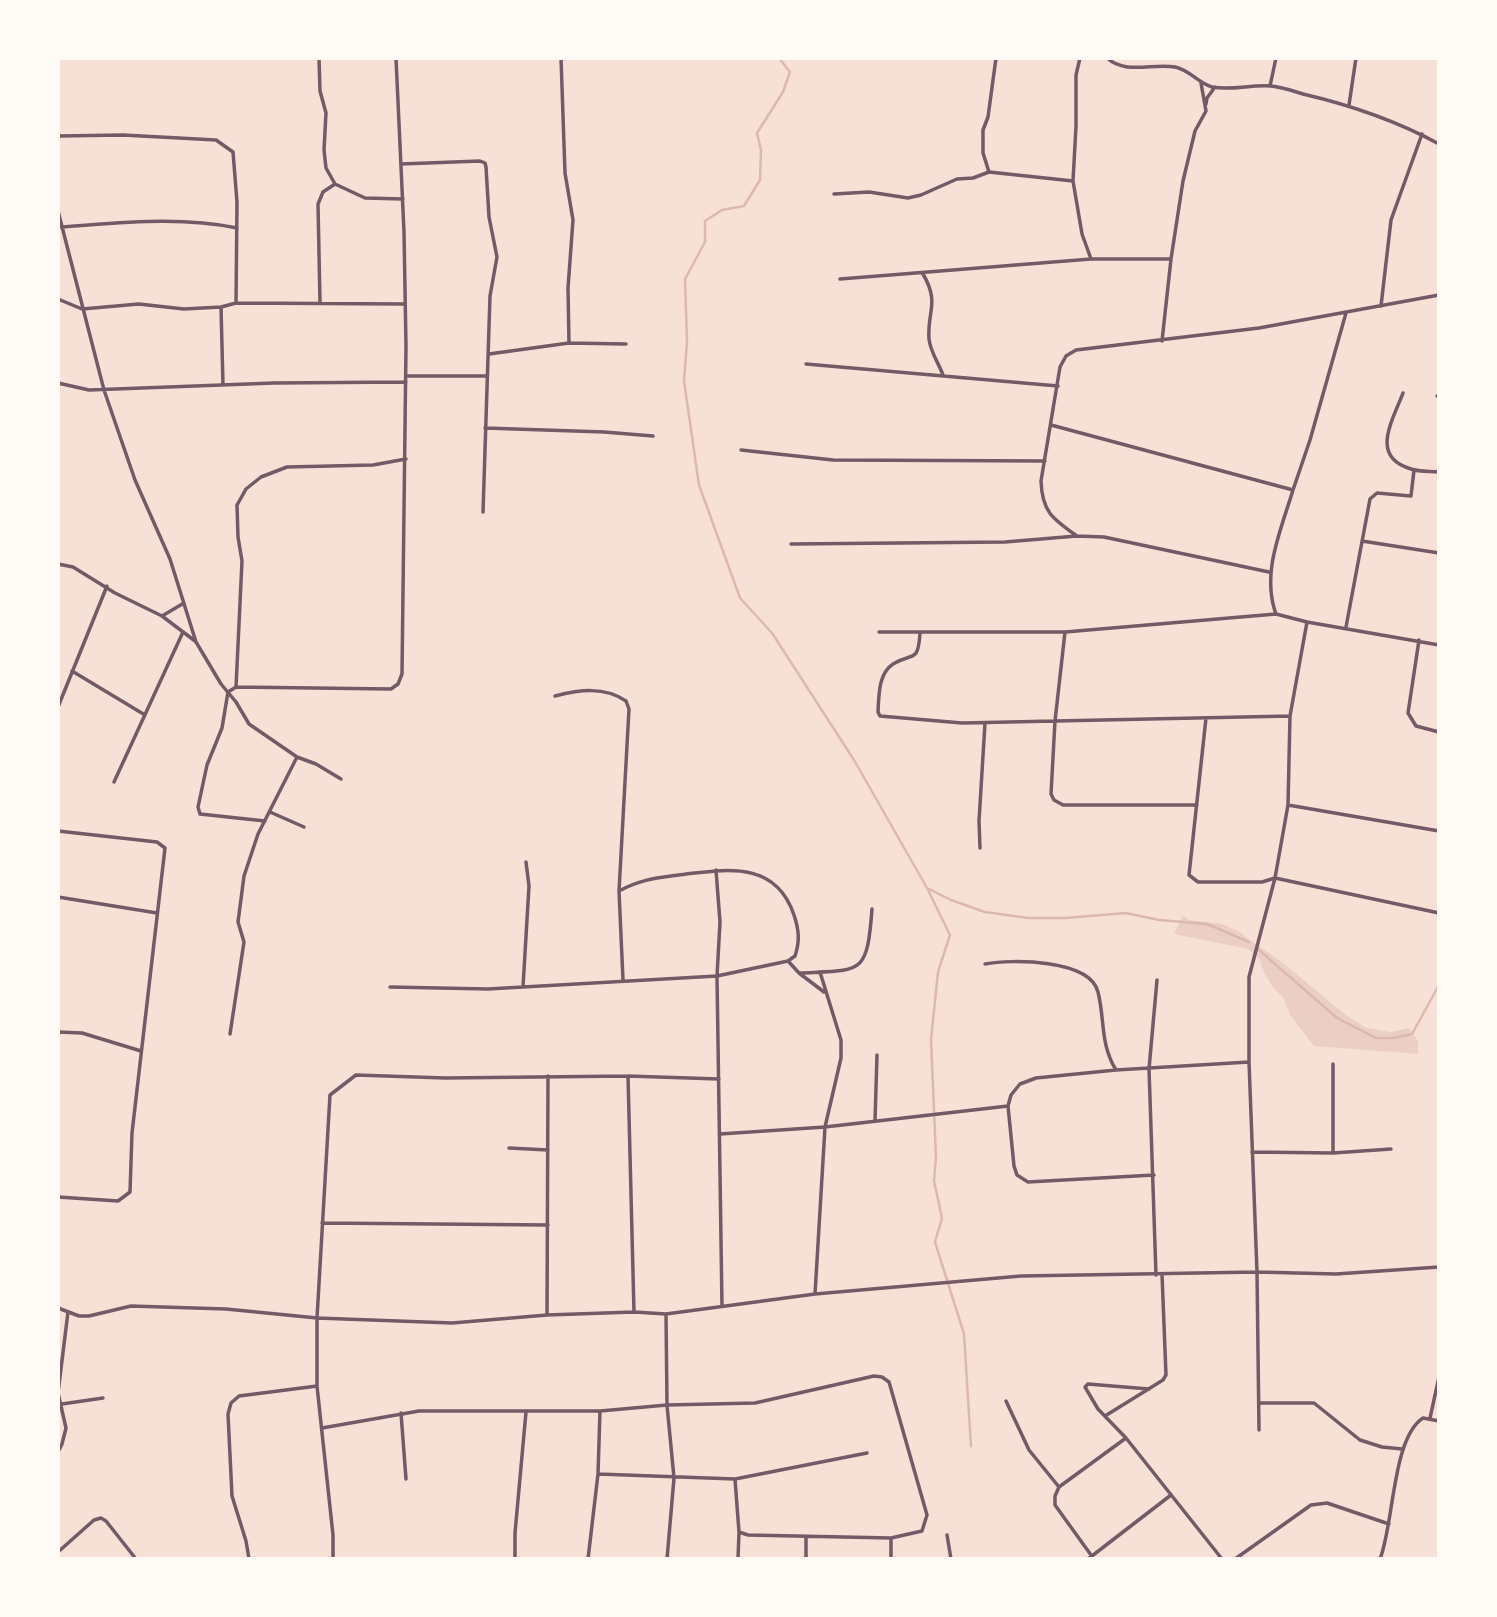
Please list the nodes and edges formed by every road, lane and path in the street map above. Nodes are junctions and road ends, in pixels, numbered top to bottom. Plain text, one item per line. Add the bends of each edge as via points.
1 (187, 58) edge
2 (209, 58) edge
3 (319, 58) edge
4 (396, 58) edge
5 (561, 58) edge
6 (996, 58) edge
7 (1080, 58) edge
8 (1107, 58) edge
9 (1276, 58) edge
10 (1356, 58) edge
11 (1201, 83) junction
12 (1270, 86) junction
13 (1215, 87) junction
14 (1349, 105) junction
15 (1206, 111) junction
16 (1422, 134) junction
17 (58, 136) edge
18 (1439, 144) edge
19 (401, 164) junction
20 (989, 172) junction
21 (1073, 181) junction
22 (335, 184) junction
23 (834, 194) dead end
24 (403, 199) junction
25 (58, 211) edge
26 (61, 227) junction
27 (238, 229) junction
28 (1091, 259) junction
29 (1171, 259) junction
30 (923, 274) junction
31 (840, 279) dead end
32 (1439, 295) edge
33 (58, 299) edge
34 (320, 302) junction
35 (236, 303) junction
36 (405, 304) junction
37 (1381, 306) junction
38 (221, 307) junction
39 (82, 309) junction
40 (1346, 313) junction
41 (1162, 341) junction
42 (569, 344) junction
43 (626, 344) dead end
44 (489, 354) junction
45 (806, 364) dead end
46 (943, 375) junction
47 (406, 376) junction
48 (487, 376) junction
49 (406, 382) junction
50 (58, 383) edge
51 (223, 385) junction
52 (1058, 386) junction
53 (104, 390) junction
54 (1403, 393) dead end
55 (1051, 425) junction
56 (485, 428) junction
57 (653, 436) dead end
58 (741, 450) dead end
59 (406, 459) junction
60 (1045, 461) junction
61 (1414, 470) junction
62 (1439, 472) edge
63 (1293, 490) junction
64 (483, 512) dead end
65 (1077, 536) junction
66 (1362, 541) junction
67 (791, 544) dead end
68 (1439, 553) edge
69 (58, 564) edge
70 (1269, 572) junction
71 (107, 586) junction
72 (184, 603) junction
73 (1276, 614) junction
74 (162, 616) junction
75 (1307, 622) junction
76 (1346, 627) junction
77 (183, 632) junction
78 (879, 632) dead end
79 (1065, 632) junction
80 (920, 634) junction
81 (1419, 640) junction
82 (197, 642) junction
83 (1439, 645) edge
84 (72, 671) junction
85 (236, 687) junction
86 (228, 692) junction
87 (555, 696) dead end
88 (58, 706) edge
89 (145, 715) junction
90 (1290, 716) junction
91 (1206, 718) junction
92 (1055, 721) junction
93 (985, 723) junction
94 (1439, 732) edge
95 (297, 757) junction
96 (341, 779) dead end
97 (114, 782) dead end
98 (1197, 805) junction
99 (1288, 805) junction
100 (270, 812) junction
101 (265, 821) junction
102 (303, 827) dead end
103 (58, 831) edge
104 (1439, 831) edge
105 (980, 848) dead end
106 (526, 862) dead end
107 (716, 870) junction
108 (1275, 878) junction
109 (619, 891) junction
110 (58, 897) edge
111 (872, 909) dead end
112 (157, 913) junction
113 (1439, 914) edge
114 (788, 961) junction
115 (985, 964) dead end
116 (820, 972) junction
117 (799, 973) junction
118 (717, 976) junction
119 (623, 980) junction
120 (1157, 980) dead end
121 (390, 987) dead end
122 (523, 987) junction
123 (825, 993) junction
124 (58, 1032) edge
125 (230, 1034) dead end
126 (141, 1051) junction
127 (877, 1055) dead end
128 (1249, 1062) junction
129 (1333, 1063) dead end
130 (1149, 1069) junction
131 (1116, 1070) junction
132 (548, 1075) junction
133 (628, 1076) junction
134 (719, 1079) junction
135 (1008, 1107) junction
136 (875, 1121) junction
137 (825, 1127) junction
138 (720, 1133) junction
139 (509, 1148) dead end
140 (1391, 1149) dead end
141 (548, 1150) junction
142 (1252, 1152) junction
143 (1333, 1153) junction
144 (1154, 1175) junction
145 (58, 1197) edge
146 (322, 1223) junction
147 (548, 1225) junction
148 (1439, 1267) edge
149 (1256, 1272) junction
150 (1162, 1274) junction
151 (1156, 1275) junction
152 (815, 1294) junction
153 (722, 1306) junction
154 (58, 1308) edge
155 (68, 1312) junction
156 (634, 1312) junction
157 (666, 1314) junction
158 (547, 1315) junction
159 (317, 1318) junction
160 (1439, 1377) edge
161 (317, 1386) junction
162 (1149, 1389) junction
163 (58, 1393) edge
164 (103, 1398) dead end
165 (1006, 1401) dead end
166 (1259, 1403) junction
167 (62, 1404) junction
168 (667, 1405) junction
169 (600, 1411) junction
170 (526, 1412) junction
171 (401, 1413) junction
172 (1105, 1416) junction
173 (1430, 1418) junction
174 (1439, 1421) edge
175 (322, 1428) junction
176 (1259, 1430) dead end
177 (1126, 1438) junction
178 (1402, 1449) junction
179 (58, 1452) edge
180 (867, 1453) dead end
181 (598, 1474) junction
182 (674, 1478) junction
183 (406, 1479) dead end
184 (735, 1479) junction
185 (1059, 1487) junction
186 (1171, 1495) junction
187 (1389, 1524) junction
188 (739, 1532) junction
189 (947, 1535) dead end
190 (806, 1537) junction
191 (891, 1538) junction
192 (58, 1552) edge
193 (1089, 1557) edge
194 (136, 1559) edge
195 (249, 1559) edge
196 (333, 1559) edge
197 (515, 1559) edge
198 (588, 1559) edge
199 (667, 1559) edge
200 (738, 1559) edge
201 (806, 1559) edge
202 (891, 1559) edge
203 (951, 1559) edge
204 (1222, 1559) edge
205 (1234, 1559) edge
206 (1380, 1559) edge

1 - 2 street
3 - 22 street via 326,168
4 - 19 street
5 - 42 street via 565,173 573,220
6 - 20 street via 984,130 983,153
7 - 21 street
8 - 11 street via 1119,65 1177,67
9 - 12 street
10 - 14 street
11 - 13 street
11 - 15 street
12 - 13 street
12 - 14 street
13 - 15 street via 1207,98
14 - 16 street
15 - 29 street via 1189,156
16 - 18 street
16 - 37 street via 1391,220
17 - 27 street via 216,140 233,152
19 - 24 street
19 - 44 street via 485,163 498,257 490,296
20 - 21 street
20 - 23 street via 908,198 869,192
21 - 28 street
22 - 24 street via 365,198
22 - 34 street via 323,192 318,204
24 - 36 street
25 - 26 street
26 - 27 street via 160,220
26 - 39 street
27 - 35 street
28 - 29 street
28 - 30 street
29 - 41 street
30 - 31 street
30 - 46 street via 931,288 929,338
32 - 37 street
33 - 39 street
34 - 35 street
34 - 36 street
35 - 38 street
36 - 47 street
37 - 40 street
38 - 39 street via 139,304
38 - 51 street
39 - 53 street
40 - 41 street
40 - 63 street
41 - 52 street via 1076,350 1060,367
42 - 43 street
42 - 44 street
44 - 48 street
45 - 46 street
46 - 52 street
47 - 48 street
47 - 49 street
48 - 56 street
49 - 51 street
49 - 59 street
50 - 53 street
51 - 53 street
52 - 55 street
53 - 72 street
54 - 61 street via 1385,442 1393,459
55 - 60 street
55 - 63 street
56 - 57 street
56 - 64 street
58 - 60 street via 833,460
59 - 85 street via 373,465 287,467 246,489 237,505 242,561
59 - 85 street via 402,674 398,684 391,689
60 - 65 street via 1041,481 1045,507
61 - 62 street
61 - 66 street via 1411,496 1373,495
63 - 70 street
65 - 67 street via 1005,542
65 - 70 street via 1104,537
66 - 68 street
66 - 76 street
69 - 71 street
70 - 73 street
71 - 74 street
71 - 84 street
72 - 74 street
72 - 82 street
73 - 75 street
73 - 79 street
74 - 77 street
75 - 76 street
75 - 90 street
76 - 81 street
77 - 82 street
77 - 89 street
78 - 80 street
79 - 80 street
79 - 92 street
80 - 93 street via 916,655 893,664 881,681 880,716
81 - 83 street
81 - 94 street via 1408,713 1416,726
82 - 86 street
84 - 88 street
84 - 89 street
85 - 86 street
86 - 95 street via 249,724
86 - 101 street via 222,728 207,765 200,814
87 - 109 street via 576,690 608,693 626,701 629,709
89 - 97 street
90 - 91 street
90 - 99 street
91 - 92 street
91 - 98 street
92 - 93 street
92 - 98 street via 1054,800 1063,805
93 - 105 street
95 - 96 street
95 - 100 street
98 - 108 street via 1189,875 1193,880 1262,882
99 - 104 street
99 - 108 street
100 - 101 street
100 - 102 street
101 - 125 street via 244,876 238,922 244,942
103 - 112 street via 162,844
106 - 122 street
107 - 109 street via 647,878
107 - 114 street via 746,871 778,888 798,927 799,944
107 - 118 street via 720,922
108 - 113 street
108 - 128 street via 1249,977
109 - 119 street
110 - 112 street
111 - 116 street via 862,963 851,969
112 - 126 street
114 - 117 street
114 - 118 street
115 - 131 street via 1045,964 1086,975 1098,990 1107,1055
116 - 117 street
116 - 123 street
117 - 123 street
118 - 119 street
118 - 134 street
119 - 122 street
120 - 130 street
121 - 122 street
123 - 137 street via 841,1049
124 - 126 street via 82,1033
126 - 145 street via 130,1192 118,1201
127 - 136 street
128 - 130 street
128 - 142 street
129 - 143 street
130 - 131 street
130 - 144 street
131 - 135 street via 1036,1078 1020,1084
132 - 133 street
132 - 141 street
132 - 146 street via 356,1075 328,1100
133 - 134 street
133 - 156 street
134 - 138 street
135 - 136 street
135 - 144 street via 1014,1166 1017,1175 1028,1182
136 - 137 street
137 - 138 street
137 - 152 street
138 - 153 street
139 - 141 street
140 - 143 street
141 - 147 street
142 - 143 street
142 - 149 street
144 - 151 street
146 - 147 street
146 - 159 street
147 - 158 street
148 - 149 street via 1336,1274
149 - 150 street
149 - 166 street
150 - 151 street
150 - 162 street via 1166,1375
151 - 152 street via 1021,1276
152 - 153 street
153 - 157 street
154 - 155 street
155 - 159 street via 97,1316 131,1306
155 - 163 street
156 - 157 street
156 - 158 street
157 - 168 street
158 - 159 street via 453,1323
159 - 161 street
160 - 173 street
161 - 175 street
161 - 195 street via 239,1396 231,1404 230,1486
162 - 172 street
162 - 172 street via 1086,1385
163 - 167 street
164 - 167 street
165 - 185 street via 1029,1450
166 - 176 street
166 - 178 street via 1314,1403 1360,1440
167 - 179 street via 66,1428
168 - 169 street
168 - 182 street
168 - 191 street via 755,1404 882,1377 889,1382 927,1515 922,1531
169 - 170 street
169 - 181 street
170 - 171 street
170 - 197 street
171 - 175 street
171 - 183 street
172 - 177 street
173 - 174 street
173 - 178 street via 1416,1422
175 - 196 street
177 - 185 street
177 - 186 street
178 - 187 street
180 - 184 street
181 - 182 street
181 - 198 street
182 - 184 street
182 - 199 street
184 - 188 street
185 - 193 street via 1055,1505
186 - 193 street
186 - 204 street
187 - 205 street via 1318,1503
187 - 206 street
188 - 190 street
188 - 200 street
189 - 203 street
190 - 191 street
190 - 201 street
191 - 202 street
192 - 194 street via 101,1518

